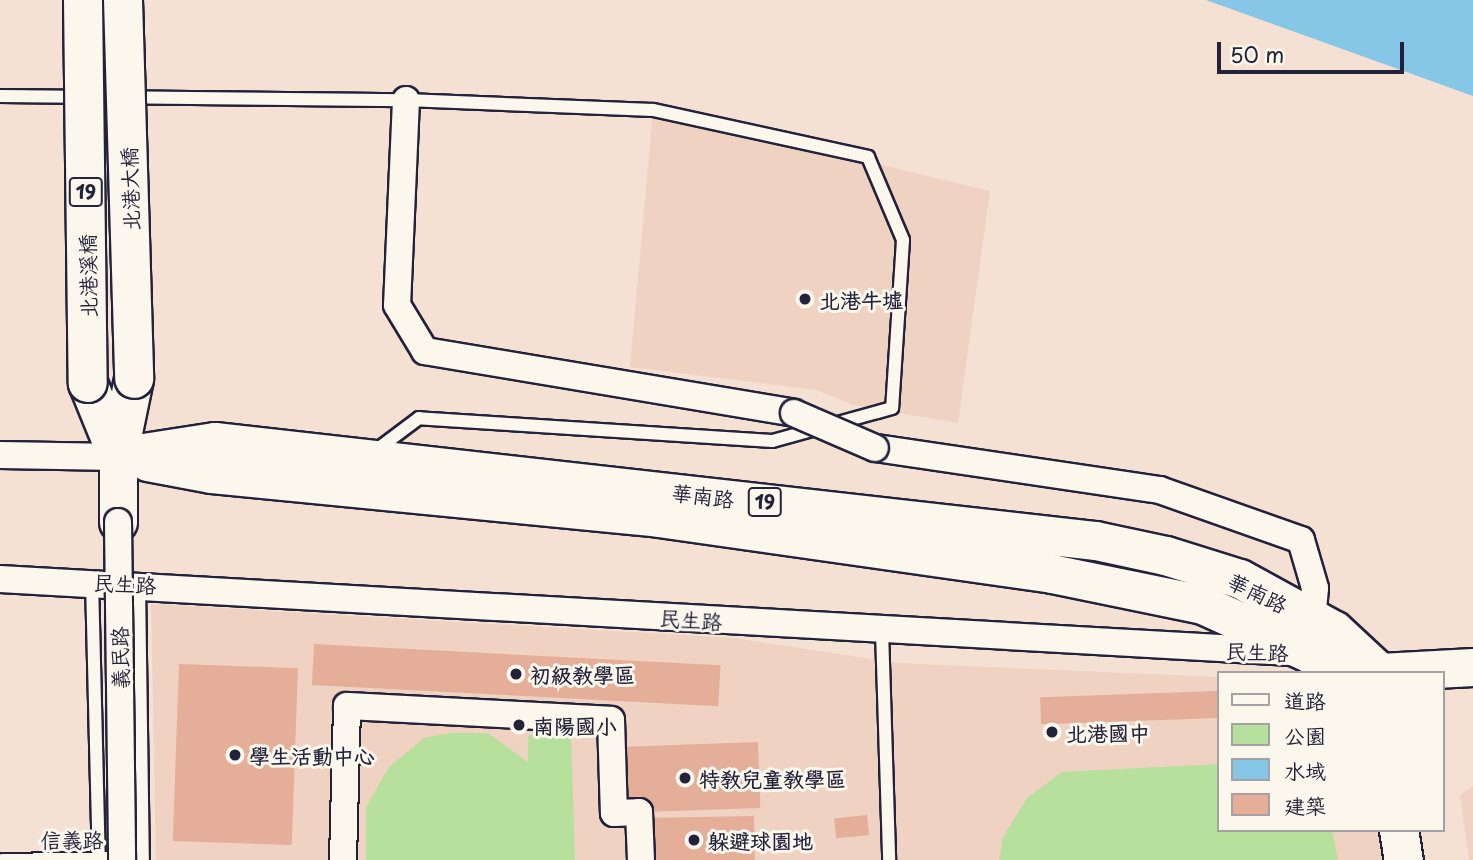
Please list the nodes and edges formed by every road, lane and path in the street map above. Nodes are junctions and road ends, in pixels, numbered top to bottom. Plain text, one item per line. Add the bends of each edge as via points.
1 (83, 0) edge
2 (124, 0) edge
3 (0, 96) edge
4 (406, 100) junction
5 (0, 455) edge
6 (118, 457) junction
7 (368, 457) junction
8 (118, 522) joint
9 (0, 579) edge
10 (92, 581) junction
11 (139, 583) junction
12 (881, 631) junction
13 (1320, 648) edge
14 (1473, 667) edge
15 (1379, 671) edge
16 (1412, 671) edge
17 (1445, 692) edge
18 (1473, 693) edge
19 (1399, 832) edge
20 (1425, 832) edge
21 (121, 859) edge
22 (2, 860) edge
23 (342, 860) edge
24 (641, 860) edge
25 (889, 860) edge
26 (1404, 860) edge
27 (1429, 860) edge

1 - 6 main road, 北港溪橋 / 19, bridge via 88,383
2 - 6 main road, 北港大橋 / 19, bridge via 134,379
3 - 4 lane
4 - 7 lane via 653,110 868,157 904,240 892,408 772,441 419,418
4 - 13 street, bridge via 397,305 425,351 794,413 875,448 1160,490 1301,540 1315,588
5 - 6 street
6 - 7 main road, 華南路 / 19 via 215,442
6 - 8 main road, 義民路
6 - 13 main road, 華南路 / 19 via 212,474 660,518 1052,574 1203,605
7 - 13 main road, 華南路 / 19 via 1096,541 1240,579
8 - 21 street, 義民路, bridge
9 - 10 street, 民生路
10 - 11 street, 民生路
10 - 21 lane, 義民路
11 - 12 street, 民生路
11 - 21 lane, 義民路
12 - 13 street, 民生路
12 - 25 lane
13 - 15 main road, 華南路 / 19 via 1335,631
14 - 16 main road
17 - 18 main road
19 - 26 main road
20 - 27 main road
21 - 22 lane, 信義路
23 - 24 street via 347,706 611,720 614,813 639,812

